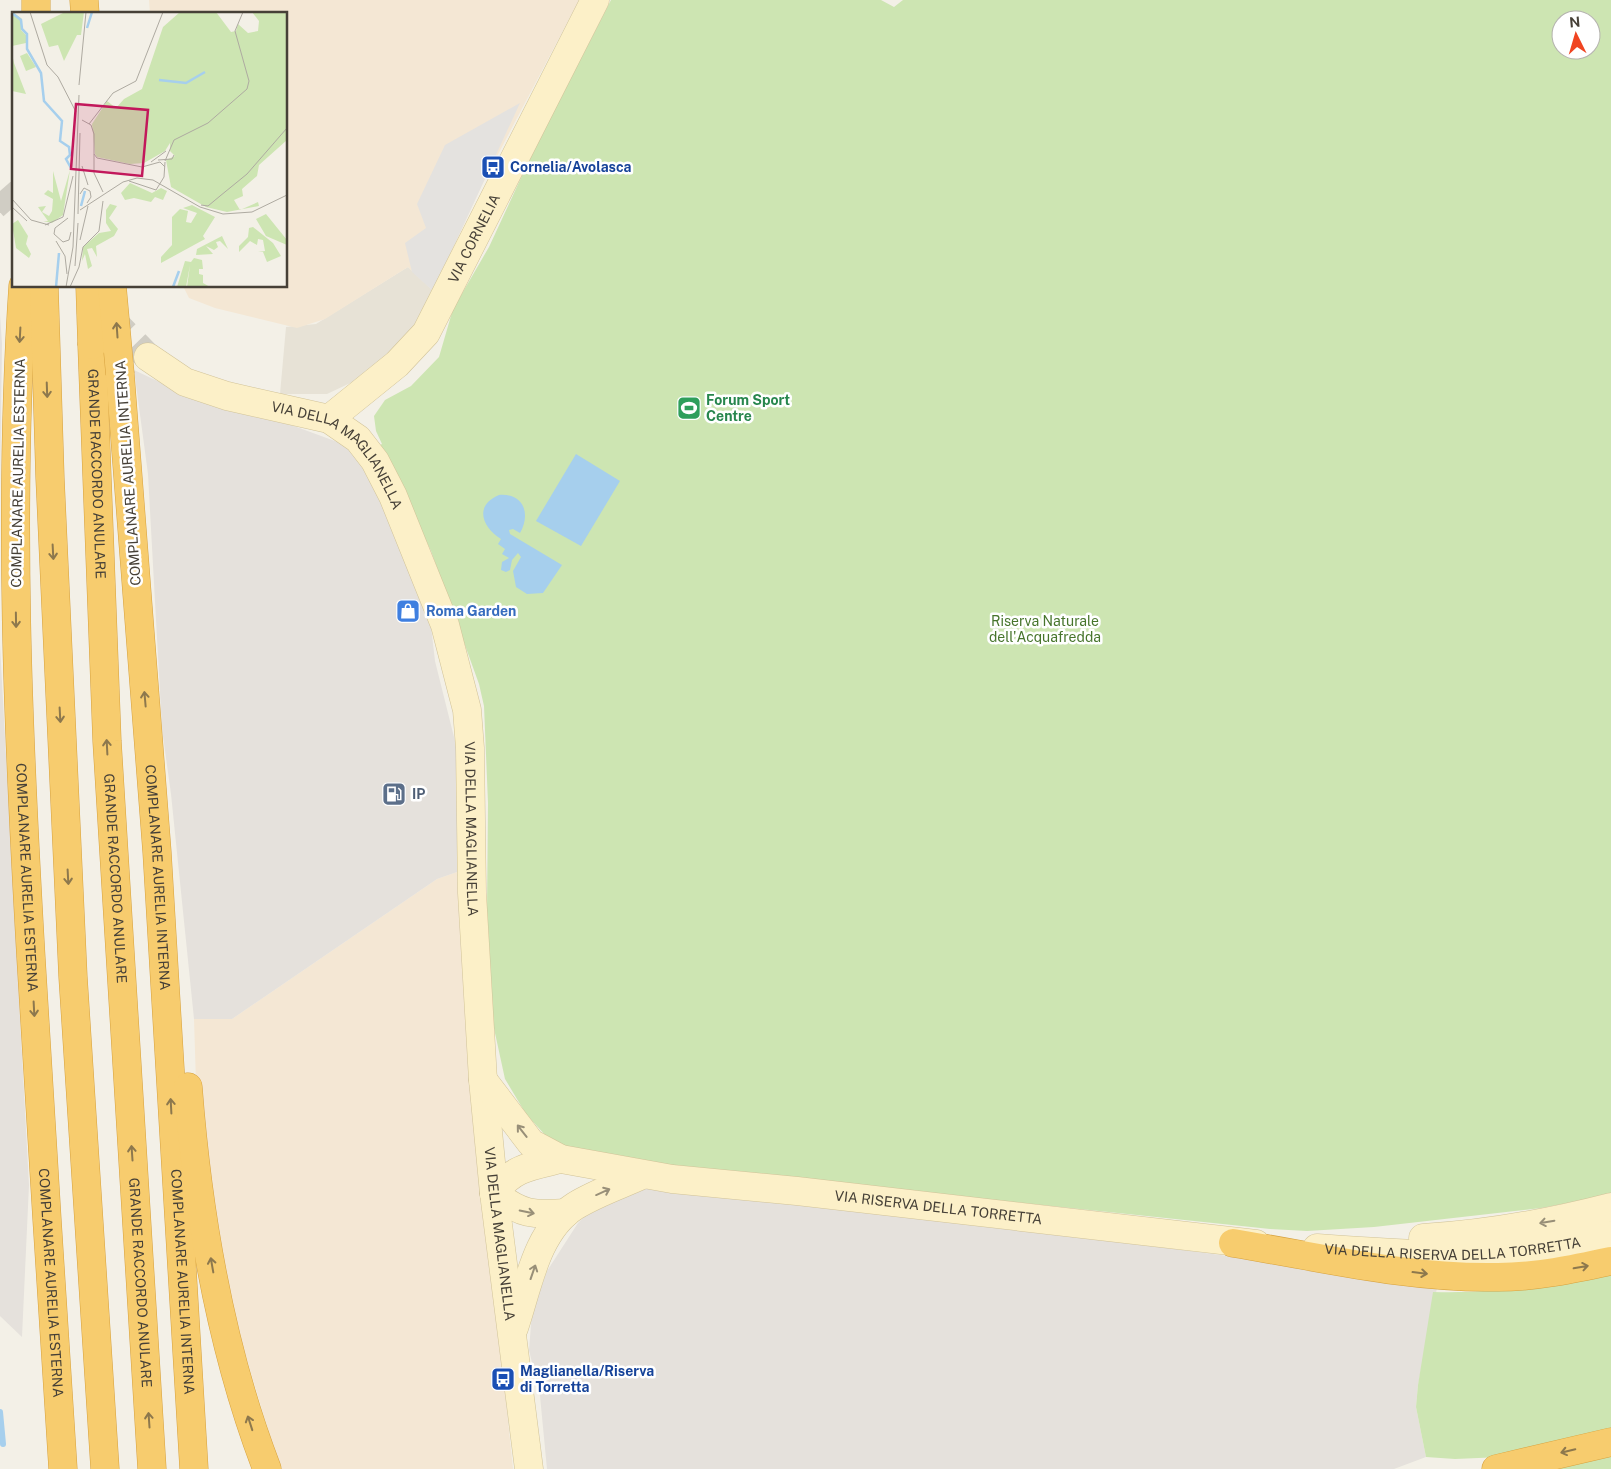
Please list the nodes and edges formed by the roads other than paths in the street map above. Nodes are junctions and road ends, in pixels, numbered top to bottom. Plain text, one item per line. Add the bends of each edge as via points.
1 (595, 0) edge
2 (37, 288) edge
3 (37, 288) edge
4 (90, 288) edge
5 (112, 288) edge
6 (148, 357) tunnel mouth
7 (329, 419) junction
8 (157, 852) junction
9 (483, 1080) junction
10 (561, 1159) junction
11 (642, 1175) junction
12 (44, 1180) junction
13 (494, 1193) junction
14 (1611, 1207) edge
15 (566, 1213) junction
16 (1611, 1235) edge
17 (1233, 1243) junction
18 (1611, 1261) edge
19 (512, 1335) junction
20 (1611, 1442) edge
21 (47, 1469) edge
22 (63, 1469) edge
23 (105, 1469) edge
24 (152, 1469) edge
25 (194, 1469) edge
26 (267, 1469) edge
27 (529, 1469) edge
28 (1496, 1469) edge

1 - 7 street, VIA CORNELIA via 426,333 397,364
2 -> 12 highway, COMPLANARE AURELIA ESTERNA via 16,481 16,621 21,781
3 -> 23 highway via 50,488 72,967
24 -> 4 highway, GRANDE RACCORDO ANULARE, bridge via 109,769
8 -> 5 highway, COMPLANARE AURELIA INTERNA, bridge
6 - 7 street, VIA DELLA MAGLIANELLA via 180,380 206,390
7 - 9 street, VIA DELLA MAGLIANELLA via 358,439 382,472 445,624 465,698 470,748 472,893
25 -> 8 highway, COMPLANARE AURELIA INTERNA
26 -> 8 highway via 226,1339 206,1234 193,1142 178,960
10 -> 9 street via 531,1143
9 - 13 street, VIA DELLA MAGLIANELLA
10 - 11 street, VIA RISERVA DELLA TORRETTA
10 - 13 street via 517,1171 504,1179
15 -> 11 street
11 - 17 street, VIA RISERVA DELLA TORRETTA
12 - 21 highway via 35,1257
12 - 22 highway, COMPLANARE AURELIA ESTERNA
13 -> 15 street via 524,1213
13 - 19 street, VIA DELLA MAGLIANELLA
14 -> 17 street via 1466,1235
19 -> 15 street via 542,1244
16 - 17 street, VIA DELLA RISERVA DELLA TORRETTA via 1498,1253 1444,1255
17 -> 18 highway via 1412,1272 1464,1277 1532,1274
19 - 27 street, VIA DELLA MAGLIANELLA
20 -> 28 highway

